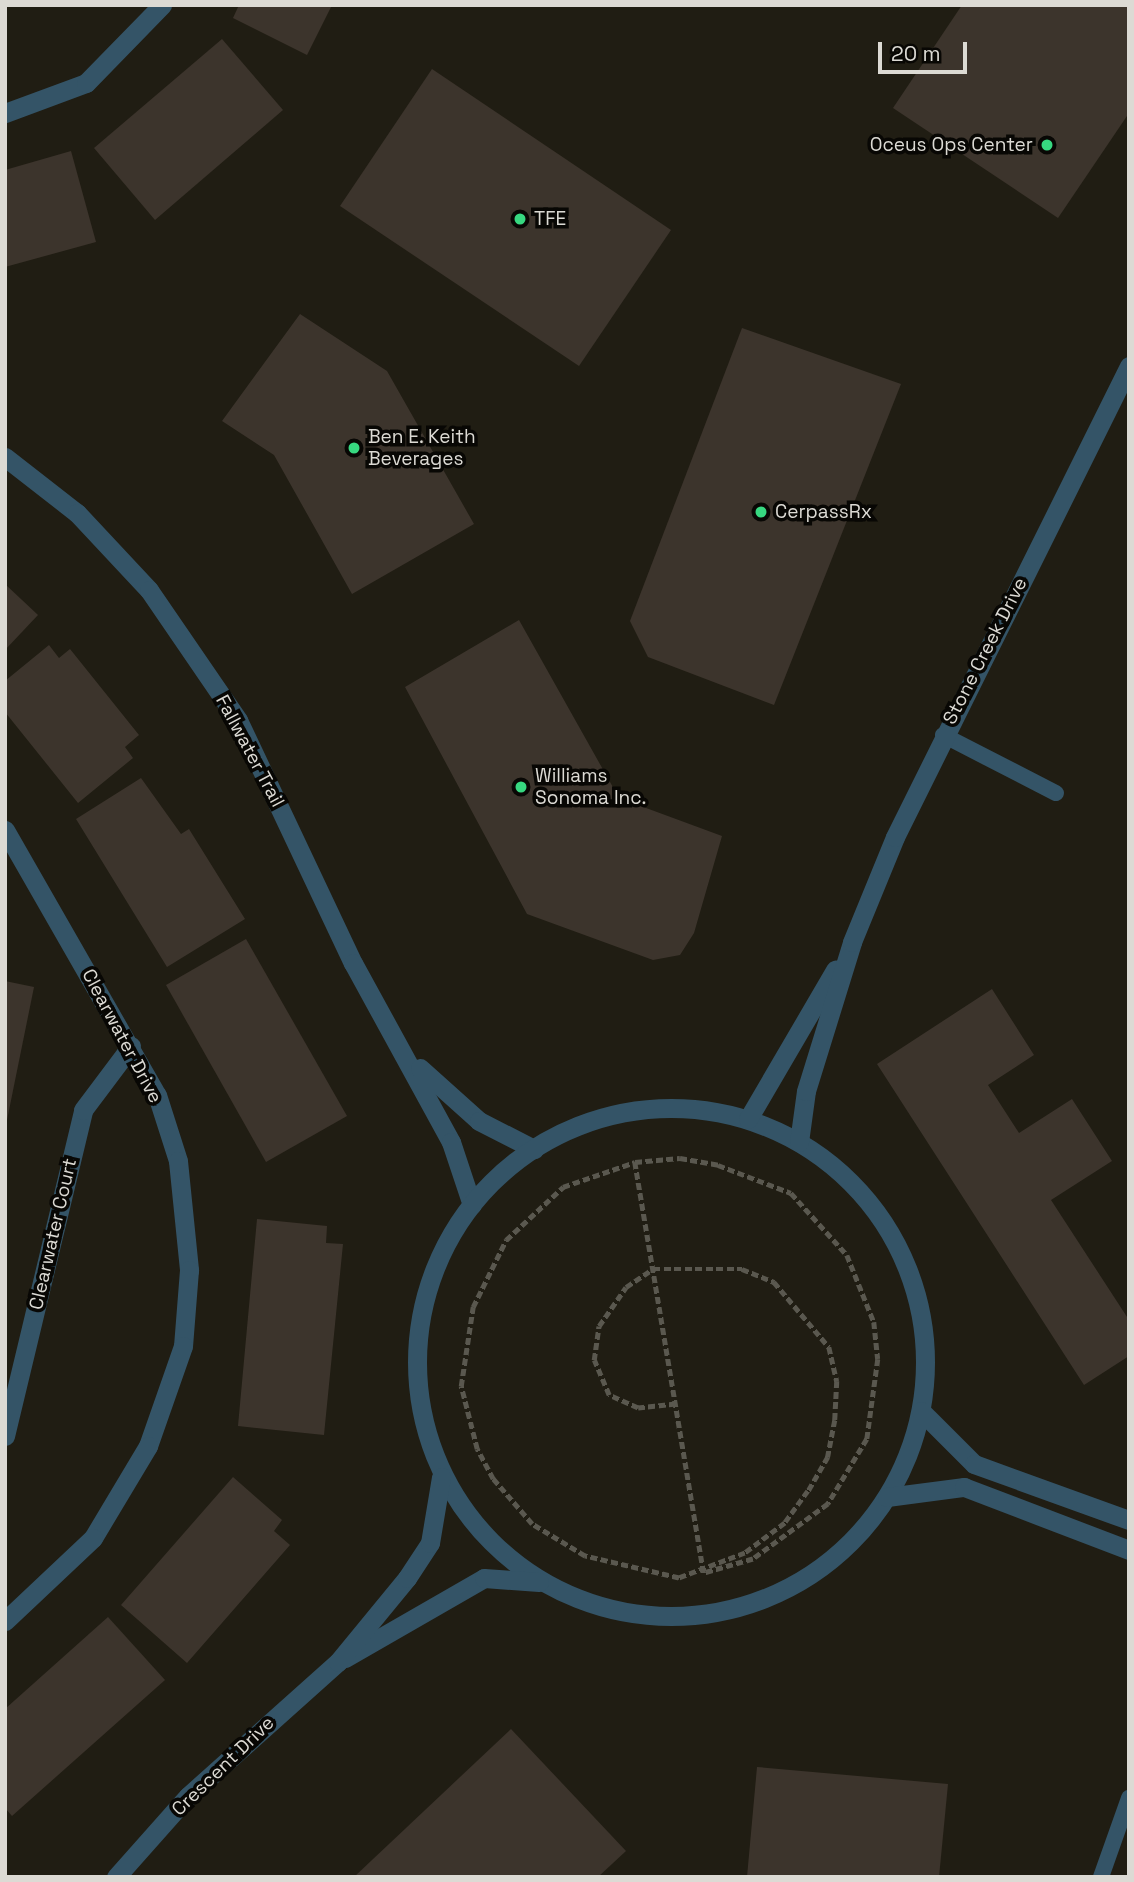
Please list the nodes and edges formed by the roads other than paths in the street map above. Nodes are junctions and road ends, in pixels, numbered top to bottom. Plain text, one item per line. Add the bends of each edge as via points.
1 (162, 5) edge
2 (5, 113) edge
3 (1127, 374) edge
4 (5, 457) edge
5 (943, 735) junction
6 (1056, 793) dead end
7 (5, 830) edge
8 (852, 942) junction
9 (131, 1046) junction
10 (409, 1057) junction
11 (748, 1119) junction
12 (799, 1142) junction
13 (534, 1149) junction
14 (472, 1205) junction
15 (921, 1411) junction
16 (5, 1436) edge
17 (441, 1476) junction
18 (887, 1497) junction
19 (1129, 1520) edge
20 (1129, 1550) edge
21 (539, 1582) junction
22 (5, 1621) edge
23 (338, 1662) junction
24 (1129, 1798) edge
25 (116, 1877) edge
26 (1101, 1877) edge

1 - 2 street via 86,83
3 - 5 street, Stone Creek Drive
4 - 10 street, Fallwater Trail via 77,513 149,590 238,720 353,962
5 - 6 lane
5 - 8 street, Stone Creek Drive
7 - 9 street, Clearwater Drive
8 - 11 street, Stone Creek Drive
8 - 12 street, Stone Creek Drive via 806,1091
9 - 16 street, Clearwater Court via 83,1110
9 - 22 street, Clearwater Drive via 157,1096 178,1161 189,1270 183,1346 148,1446 93,1538
10 - 13 street, Fallwater Trail via 479,1121
10 - 14 street, Fallwater Trail via 451,1142
11 - 12 street
11 - 13 street via 660,1107 603,1116
12 - 15 street via 865,1195 897,1243 918,1297 926,1354
13 - 14 street via 502,1171
14 - 17 street via 428,1282 416,1347 420,1413
15 - 18 street
15 - 19 street via 974,1464
17 - 21 street via 478,1532
17 - 23 street, Crescent Drive via 430,1543
18 - 20 street via 964,1487
18 - 21 street via 825,1564 768,1598 691,1617 612,1612
21 - 23 street, Crescent Drive via 484,1578
23 - 25 street, Crescent Drive via 188,1796
24 - 26 lane

